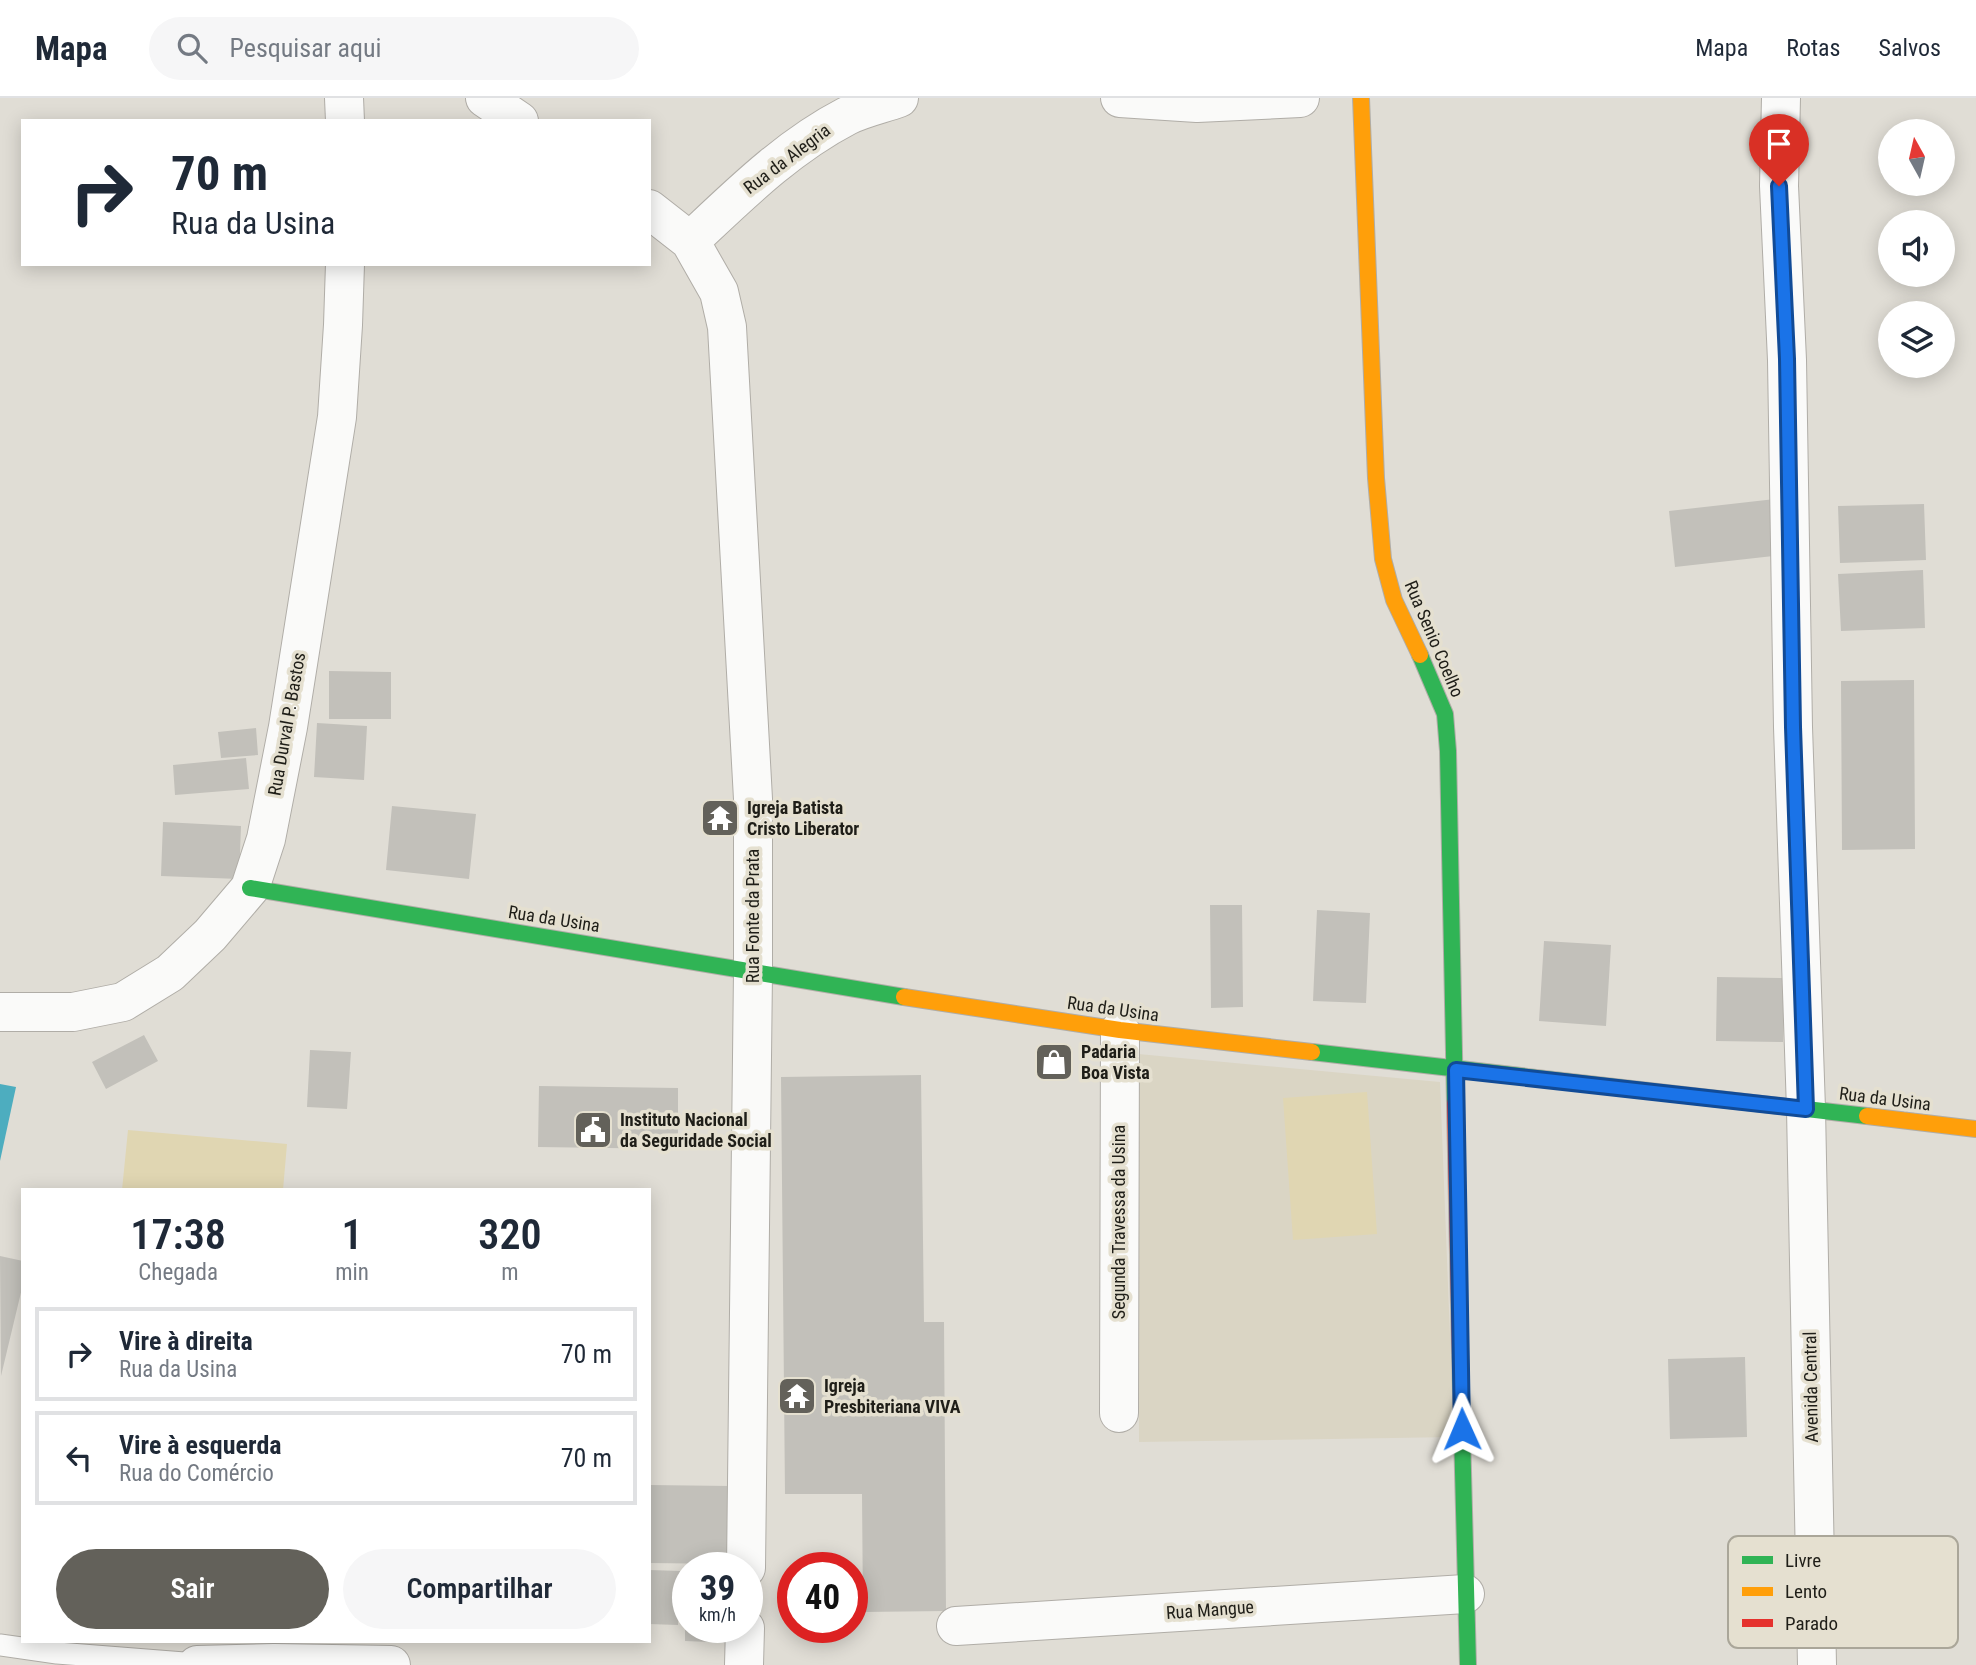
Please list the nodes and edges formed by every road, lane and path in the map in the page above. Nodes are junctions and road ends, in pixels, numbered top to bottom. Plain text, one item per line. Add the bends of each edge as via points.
1 (344, 98) edge
2 (485, 98) edge
3 (899, 98) edge
4 (1120, 98) edge
5 (1300, 98) edge
6 (1361, 98) edge
7 (1781, 98) edge
8 (345, 119) edge
9 (516, 119) edge
10 (651, 211) edge
11 (690, 241) junction
12 (345, 266) edge
13 (250, 888) junction
14 (753, 972) junction
15 (0, 1012) edge
16 (1120, 1030) junction
17 (1456, 1070) junction
18 (1806, 1109) junction
19 (1976, 1129) edge
20 (1119, 1413) dead end
21 (1814, 1536) edge
22 (746, 1552) edge
23 (1465, 1594) junction
24 (956, 1626) dead end
25 (745, 1643) edge
26 (0, 1645) edge
27 (197, 1664) edge
28 (391, 1665) edge
29 (744, 1665) edge
30 (1468, 1665) edge

1 - 8 street
2 - 9 street
3 - 11 street, Rua da Alegria via 849,115 806,140 758,177
4 - 5 street via 1197,103
6 - 17 street, Rua Senio Coelho via 1383,559 1394,600 1445,714
7 - 18 street, Avenida Central via 1779,186
10 - 11 street, Rua Fonte da Prata
11 - 14 street, Rua Fonte da Prata via 719,292 727,327 753,799
12 - 13 street, Rua Durval P. Bastos via 337,417 288,727
13 - 14 street, Rua da Usina
13 - 15 street, Rua Durval P. Bastos via 170,972 123,1002 73,1012
14 - 16 street, Rua da Usina
14 - 22 street, Rua Fonte da Prata
16 - 17 street, Rua da Usina
16 - 20 street, Segunda Travessa da Usina
17 - 18 street, Rua da Usina
17 - 23 street, Rua Senio Coelho
18 - 19 street, Rua da Usina
18 - 21 street, Avenida Central
23 - 24 street, Rua Mangue
23 - 30 street, Rua Senio Coelho
25 - 29 street
26 - 27 lane
27 - 28 street

